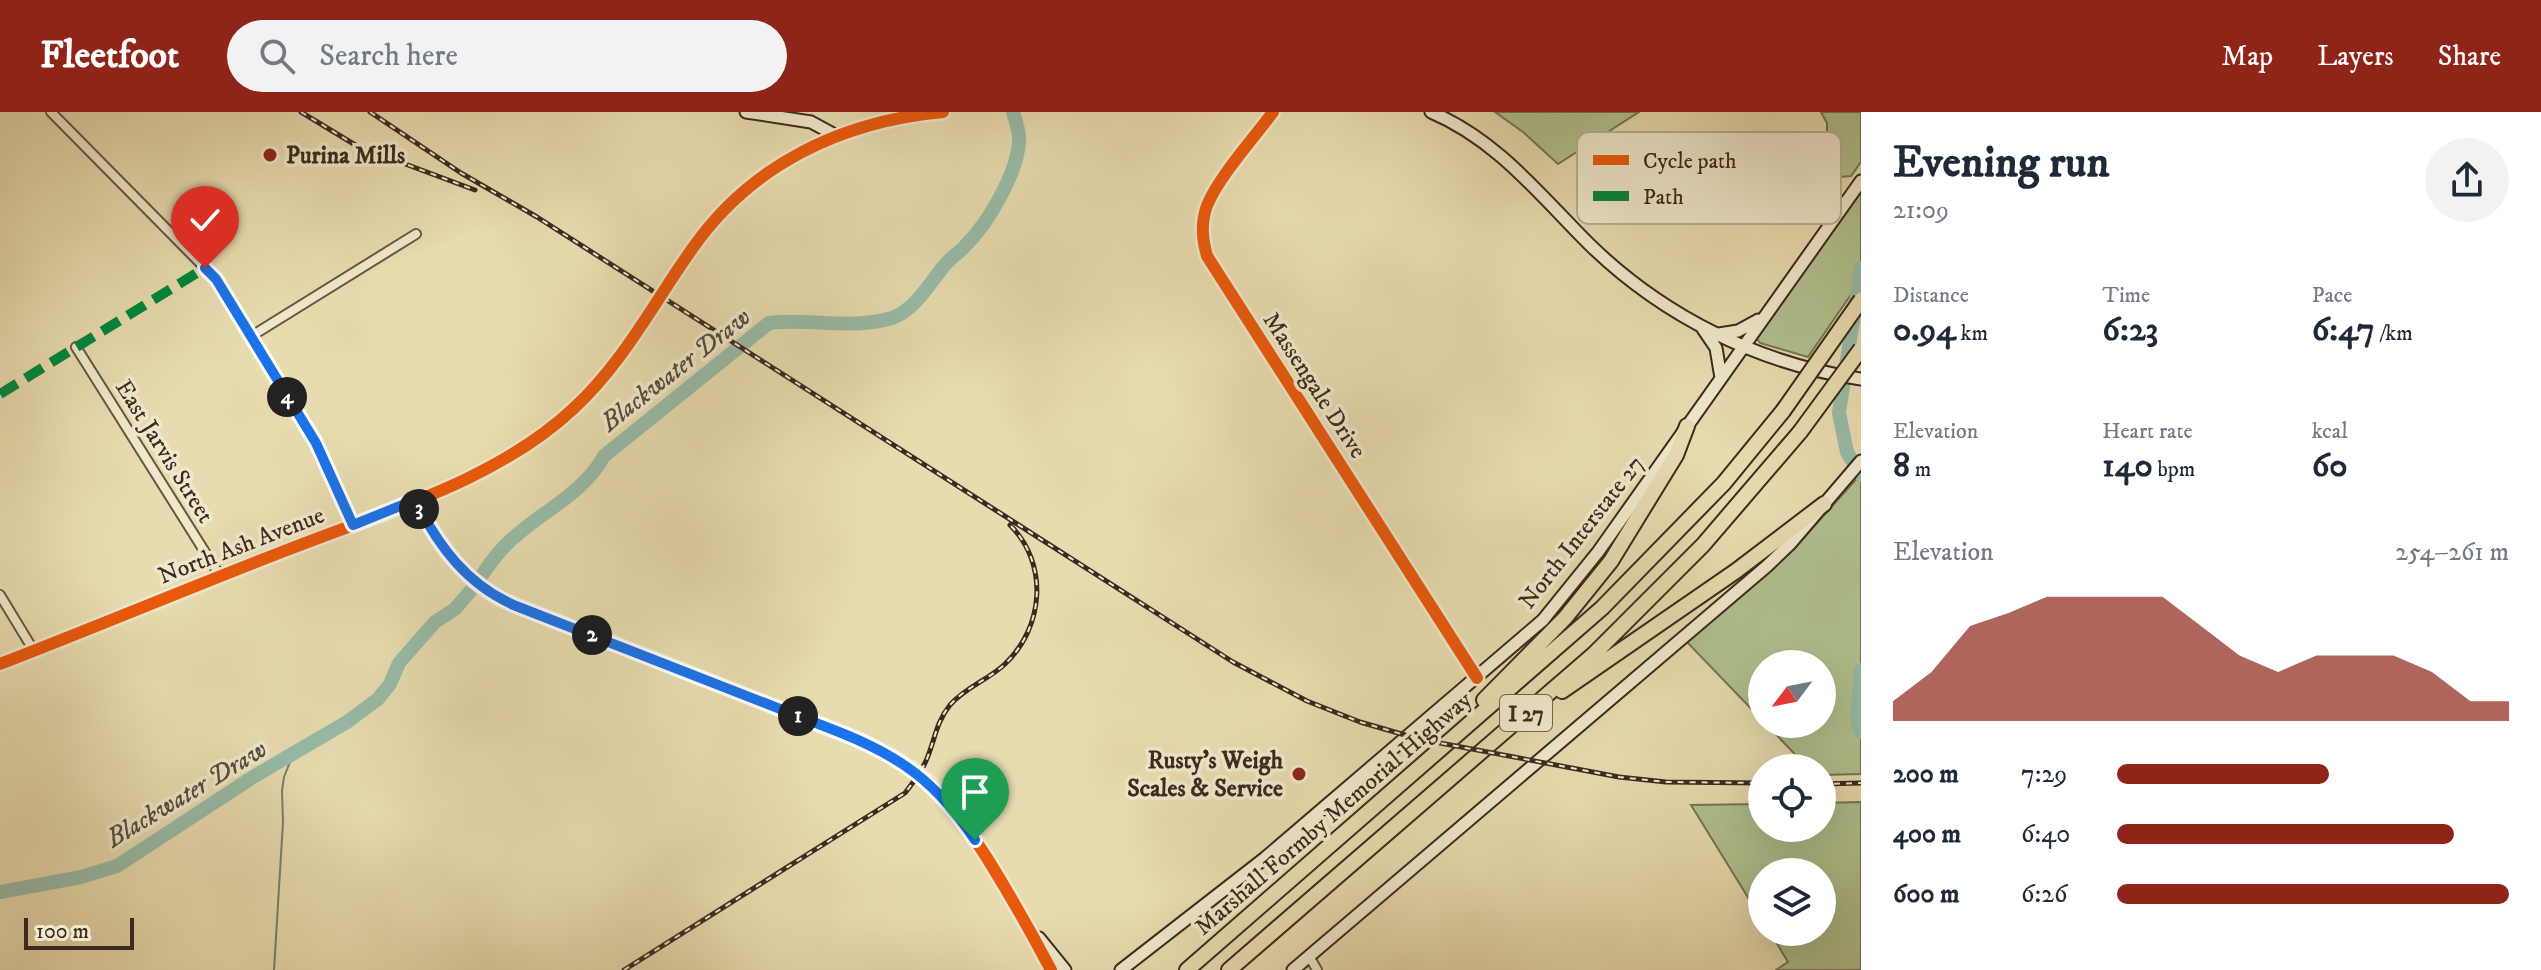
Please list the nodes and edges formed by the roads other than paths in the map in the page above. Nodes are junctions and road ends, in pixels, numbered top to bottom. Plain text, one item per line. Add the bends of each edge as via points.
1 (51, 112) edge
2 (746, 112) edge
3 (943, 112) edge
4 (1273, 112) edge
5 (1437, 113) edge
6 (835, 135) junction
7 (1861, 181) edge
8 (1841, 209) edge
9 (1830, 224) edge
10 (416, 234) dead end
11 (1861, 300) edge
12 (1765, 314) junction
13 (1700, 325) junction
14 (1718, 334) junction
15 (250, 337) junction
16 (1742, 346) junction
17 (76, 347) dead end
18 (1861, 349) edge
19 (1721, 378) junction
20 (1861, 379) edge
21 (1687, 426) junction
22 (1861, 461) edge
23 (1828, 499) junction
24 (415, 500) junction
25 (353, 525) junction
26 (220, 576) junction
27 (0, 595) edge
28 (34, 651) junction
29 (0, 664) edge
30 (1477, 678) junction
31 (1528, 712) junction
32 (1396, 789) junction
33 (1028, 926) junction
34 (1309, 956) junction
35 (1047, 967) edge
36 (1065, 970) edge
37 (1121, 970) edge
38 (1187, 970) edge
39 (1229, 970) edge
40 (1293, 970) edge
41 (1317, 970) edge

1 - 15 street via 216,279
2 - 6 street via 811,122
3 - 6 street, North Ash Avenue via 893,118
4 - 30 street, Massengale Drive via 1205,211 1202,240 1207,256
5 - 13 street via 1497,152 1639,287
6 - 24 street, North Ash Avenue via 770,170 717,217 620,358 542,436 488,469
7 - 8 street, North Interstate 27
9 - 12 street, North Interstate 27
10 - 15 street
11 - 32 highway, Marshall Formby Memorial Highway / I 27, bridge via 1783,411 1724,483 1602,608
12 - 14 street via 1738,331
12 - 16 street, North Interstate 27
13 - 14 street
13 - 19 street via 1716,348
14 - 16 street
15 - 25 street via 316,443
16 - 19 street, North Interstate 27
16 - 20 street, bridge
17 - 26 street, East Jarvis Street
18 - 31 highway, Marshall Formby Memorial Highway / I 27, bridge via 1728,518 1594,654
19 - 21 street, North Interstate 27
21 - 30 street, North Interstate 27 via 1568,591
21 - 32 highway via 1676,455 1595,582
22 - 23 street
23 - 31 highway via 1736,571
23 - 34 street via 1767,566
24 - 25 street, North Ash Avenue
24 - 33 street via 458,567 500,599 856,739 904,763 933,785 961,818
25 - 26 street, North Ash Avenue
26 - 28 street, North Ash Avenue
27 - 28 street
28 - 29 street, North Ash Avenue
30 - 37 street, North Interstate 27 via 1265,858
31 - 39 highway, Marshall Formby Memorial Highway / I 27
32 - 38 highway, Marshall Formby Memorial Highway / I 27
33 - 35 street
33 - 36 street
34 - 40 street
34 - 41 street

